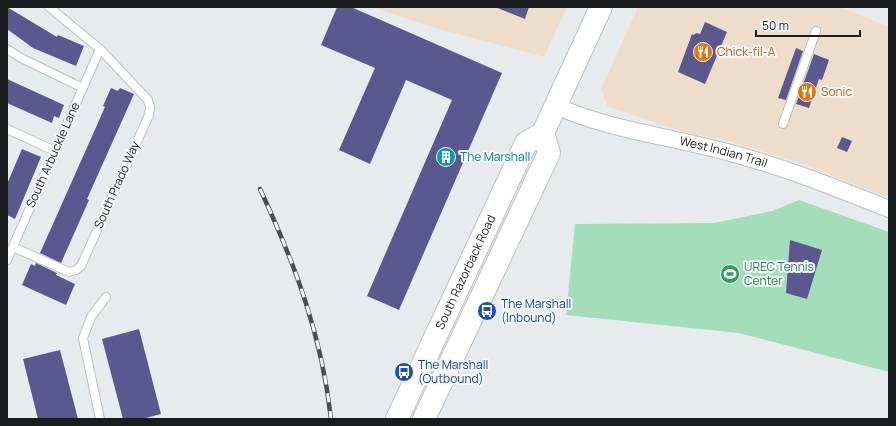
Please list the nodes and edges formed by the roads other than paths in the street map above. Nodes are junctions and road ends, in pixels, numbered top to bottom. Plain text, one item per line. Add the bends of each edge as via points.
1 (49, 7) edge
2 (601, 7) edge
3 (816, 31) dead end
4 (7, 49) edge
5 (100, 49) junction
6 (83, 88) junction
7 (556, 106) junction
8 (783, 124) dead end
9 (7, 129) edge
10 (544, 133) junction
11 (55, 151) junction
12 (889, 209) edge
13 (13, 247) junction
14 (7, 260) edge
15 (106, 297) dead end
16 (100, 419) edge
17 (397, 419) edge
18 (424, 419) edge

1 - 5 lane
2 - 7 main road
3 - 8 lane
4 - 6 lane
5 - 6 lane, South Arbuckle Lane
5 - 13 lane, South Prado Way via 148,100 149,114 81,266 69,272
6 - 11 lane, South Arbuckle Lane
7 - 10 main road
7 - 12 street, West Indian Trail via 583,118 736,154 809,177
9 - 11 lane
10 - 17 main road, South Razorback Road via 526,143
10 - 18 main road, South Razorback Road via 549,153
11 - 13 lane, South Arbuckle Lane
13 - 14 lane, South Arbuckle Lane
15 - 16 lane via 91,317 82,338

